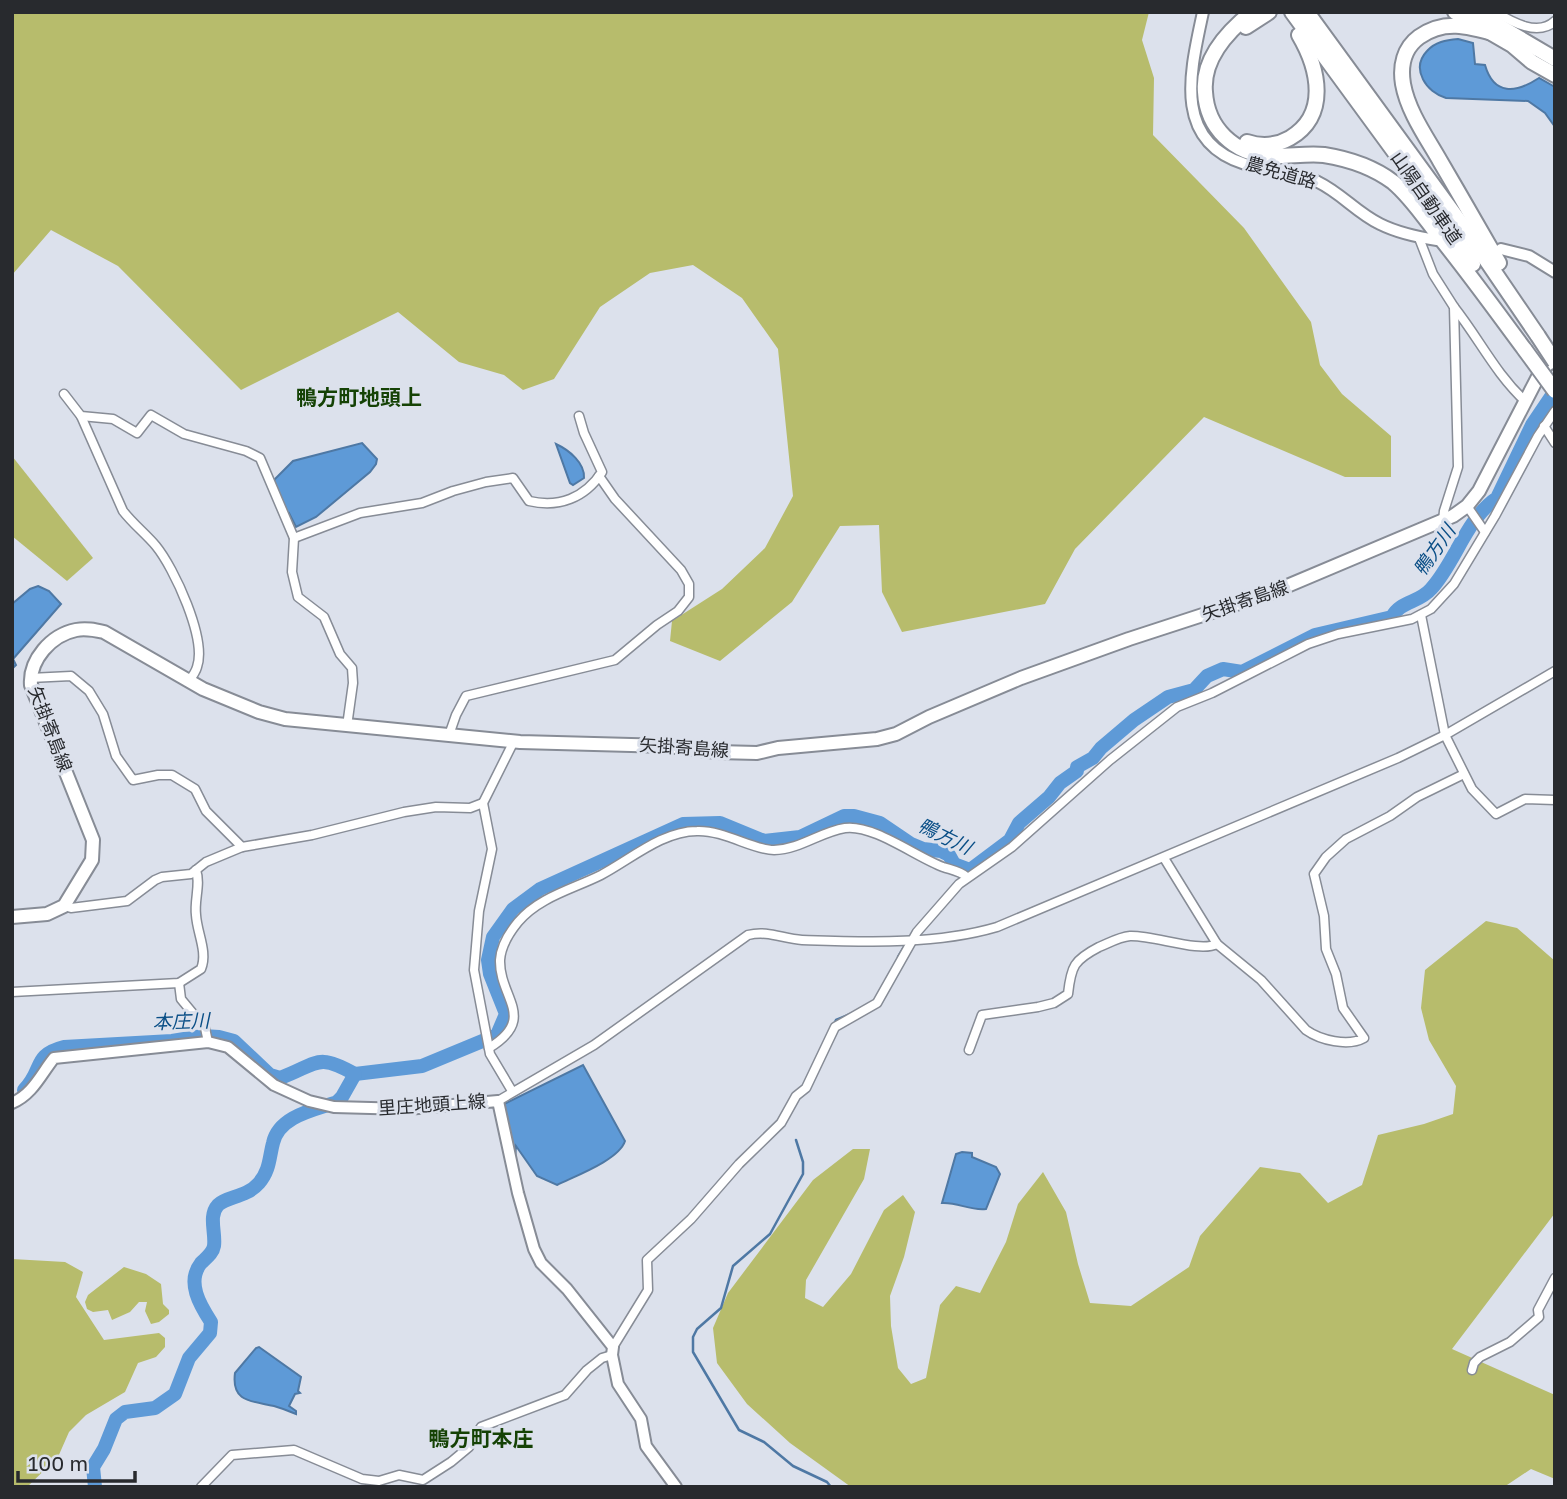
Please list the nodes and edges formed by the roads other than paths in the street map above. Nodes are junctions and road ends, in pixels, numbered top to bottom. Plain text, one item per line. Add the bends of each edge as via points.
1 (1203, 12) edge
2 (1252, 12) edge
3 (1269, 12) edge
4 (1307, 12) edge
5 (1455, 12) edge
6 (1475, 12) edge
7 (1495, 12) edge
8 (1288, 13) edge
9 (1555, 21) edge
10 (1496, 34) junction
11 (1555, 59) edge
12 (1555, 75) edge
13 (1419, 238) junction
14 (1437, 240) dead end
15 (1501, 249) dead end
16 (1555, 272) edge
17 (1454, 307) junction
18 (1520, 308) junction
19 (1530, 344) junction
20 (1555, 359) edge
21 (1555, 390) edge
22 (64, 394) dead end
23 (1526, 402) junction
24 (1555, 411) edge
25 (81, 416) junction
26 (579, 416) dead end
27 (1544, 426) junction
28 (1555, 443) edge
29 (599, 476) junction
30 (1470, 511) junction
31 (1443, 521) junction
32 (1484, 531) junction
33 (294, 538) junction
34 (1420, 615) junction
35 (1555, 671) edge
36 (30, 678) junction
37 (189, 681) junction
38 (347, 726) junction
39 (449, 735) junction
40 (1445, 735) junction
41 (514, 741) junction
42 (1464, 774) junction
43 (1555, 800) edge
44 (483, 803) junction
45 (242, 847) junction
46 (1164, 858) junction
47 (196, 870) junction
48 (965, 875) junction
49 (64, 906) junction
50 (12, 917) edge
51 (908, 940) junction
52 (1217, 944) junction
53 (179, 983) junction
54 (12, 992) edge
55 (207, 1040) junction
56 (488, 1046) junction
57 (969, 1050) dead end
58 (512, 1091) junction
59 (498, 1101) junction
60 (12, 1103) edge
61 (1555, 1278) edge
62 (612, 1351) junction
63 (1472, 1370) dead end
64 (201, 1487) edge
65 (676, 1487) edge

1 - 13 main road, 農免道路 via 1191,72 1191,98 1196,122 1216,149 1245,164 1313,179 1379,224
2 - 19 highway via 1228,34 1208,68 1206,109 1225,138 1251,153 1321,155 1376,170 1416,207
3 - 8 highway via 1234,39 1215,72 1213,90 1222,122 1242,140 1256,145 1284,141 1299,132 1311,118 1317,100 1313,62
4 - 18 highway, 山陽自動車道
5 - 10 highway
6 - 11 highway
7 - 9 street via 1515,24 1534,28
8 - 19 highway, 山陽自動車道 via 1407,169
10 - 12 highway
10 - 18 highway via 1467,26 1429,30 1405,53 1402,77 1421,128 1504,271
13 - 14 main road, 農免道路
13 - 17 street via 1433,274
15 - 16 main road via 1529,256
17 - 23 street via 1493,367
17 - 31 street via 1458,467
18 - 19 highway, 山陽自動車道
19 - 20 highway, 山陽自動車道, bridge
19 - 21 highway, 山陽自動車道, bridge
20 - 23 main road, 矢掛寄島線 via 1541,371
22 - 25 street
23 - 30 main road, 矢掛寄島線
24 - 27 street
25 - 33 street via 113,419 137,433 151,415 184,434 260,458
25 - 37 street via 123,510 169,564 188,605 198,666
26 - 29 street via 602,472
27 - 28 street
27 - 32 street
29 - 33 street via 576,497 546,505 529,501 513,478 486,481 422,503 360,513
29 - 39 street via 681,570 689,584 689,597 678,611 615,660 466,696
30 - 31 main road, 矢掛寄島線
30 - 32 street
31 - 41 main road, 矢掛寄島線 via 1273,592 1021,678 896,734 757,753
32 - 34 street via 1454,584
33 - 38 street via 292,572 298,597 324,617 340,654 352,668
34 - 40 street
34 - 48 street via 1308,644 1177,707 1012,847
35 - 40 street
36 - 37 main road, 矢掛寄島線 via 45,648 74,630 89,629 104,632
36 - 45 street via 71,676 89,691 103,714 116,755 133,780 172,775 195,789 206,811
36 - 49 main road, 矢掛寄島線 via 93,840 92,859
37 - 38 main road, 矢掛寄島線 via 259,712
38 - 39 main road, 矢掛寄島線
39 - 41 main road, 矢掛寄島線
40 - 42 street
40 - 46 street
41 - 44 street
42 - 43 street via 1496,814 1525,799
42 - 52 street via 1346,839 1314,874 1326,949 1343,1008 1364,1038 1347,1044 1312,1034 1261,980
44 - 45 street via 470,808 415,810
44 - 56 street via 492,849 479,911 474,970
45 - 47 street
46 - 51 street via 997,927
46 - 52 street
47 - 49 street via 155,880 127,901
47 - 53 street via 195,913 203,968
48 - 51 street
48 - 56 street via 855,828 770,850 731,836 697,831 662,840 536,906 519,921 505,940 500,957 512,1001 512,1023 505,1039
49 - 50 main road via 47,914
51 - 58 street via 748,935 603,1039
51 - 62 street via 877,1003 835,1027 806,1088 781,1123 647,1260 648,1290
52 - 57 street via 1204,948 1130,936 1113,940 1084,955 1071,971 1068,993 1054,1003 982,1015
53 - 54 street
53 - 55 street via 181,999 205,1028
55 - 59 main road, 里庄地頭上線 via 228,1047 274,1085 334,1107 407,1109
55 - 60 main road via 54,1058 42,1077
56 - 58 street
58 - 59 street
59 - 62 main road, 里庄地頭上線 via 534,1250
61 - 63 street via 1538,1310 1539,1317 1510,1342 1480,1357
62 - 64 street via 565,1395 481,1427 469,1447 424,1480 400,1475 379,1481 362,1479 288,1449 232,1455
62 - 65 main road, 里庄地頭上線 via 618,1384 641,1419 646,1446

